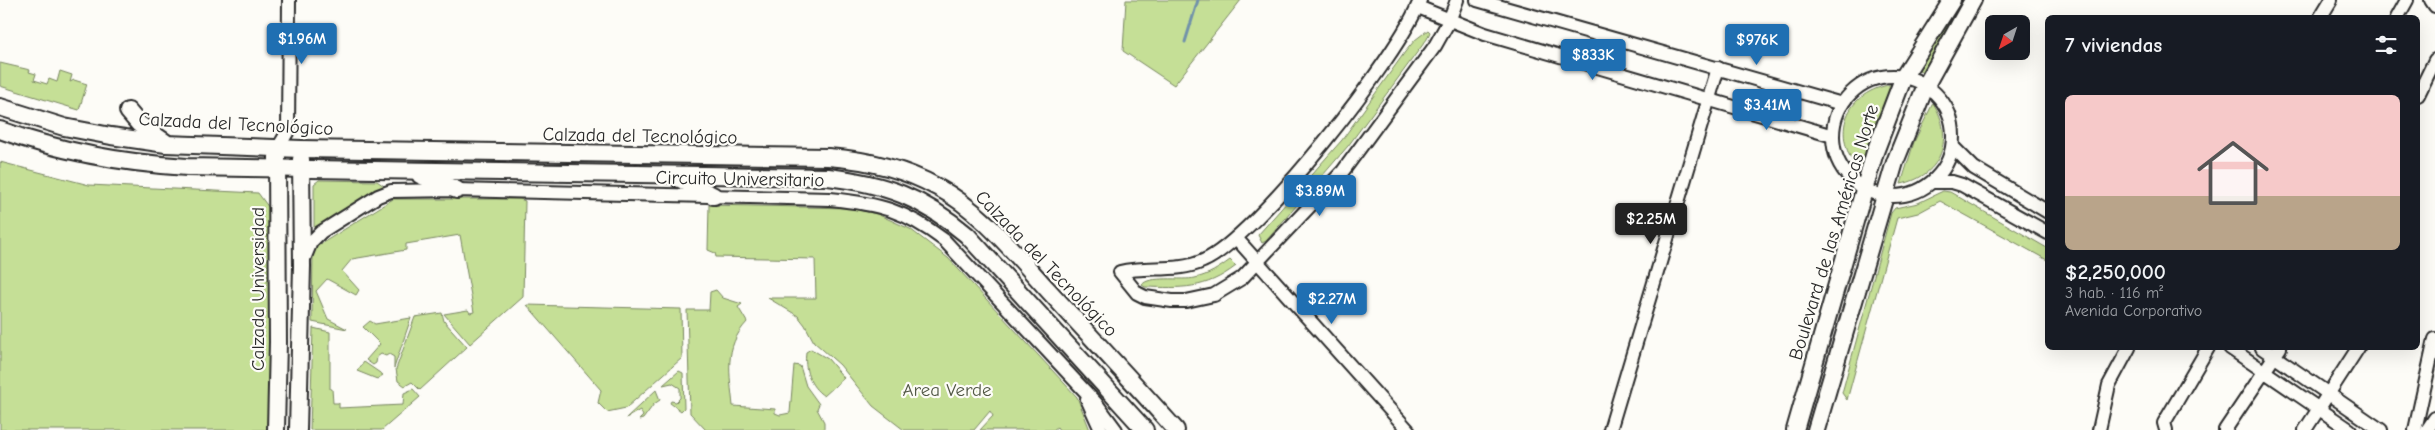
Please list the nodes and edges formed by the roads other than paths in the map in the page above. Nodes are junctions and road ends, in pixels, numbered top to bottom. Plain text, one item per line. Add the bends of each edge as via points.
1 (289, 0) edge
2 (1457, 0) edge
3 (1477, 0) edge
4 (1952, 0) edge
5 (1973, 0) edge
6 (2331, 0) edge
7 (2407, 0) edge
8 (2431, 0) edge
9 (1419, 4) edge
10 (2435, 6) edge
11 (2322, 15) edge
12 (2399, 15) edge
13 (1449, 21) junction
14 (2435, 60) edge
15 (1718, 68) junction
16 (1904, 76) junction
17 (1926, 85) junction
18 (2420, 91) edge
19 (1708, 101) junction
20 (1842, 104) junction
21 (0, 107) edge
22 (128, 110) dead end
23 (0, 130) edge
24 (288, 130) junction
25 (1833, 136) junction
26 (166, 144) junction
27 (252, 146) junction
28 (1953, 147) junction
29 (278, 148) junction
30 (360, 148) junction
31 (301, 149) junction
32 (484, 152) junction
33 (169, 166) junction
34 (277, 168) junction
35 (307, 169) junction
36 (411, 172) junction
37 (483, 173) junction
38 (672, 175) junction
39 (1933, 182) junction
40 (1864, 188) junction
41 (457, 190) junction
42 (1884, 195) junction
43 (714, 196) junction
44 (2045, 210) edge
45 (2045, 231) edge
46 (1236, 238) junction
47 (1259, 263) junction
48 (302, 266) junction
49 (2435, 340) edge
50 (1818, 350) junction
51 (2128, 350) edge
52 (2207, 350) edge
53 (2233, 350) edge
54 (2357, 350) edge
55 (2277, 352) edge
56 (1838, 356) junction
57 (2263, 371) junction
58 (1084, 390) junction
59 (2329, 394) junction
60 (2320, 409) junction
61 (2435, 418) edge
62 (2166, 429) edge
63 (276, 430) edge
64 (298, 430) edge
65 (1102, 430) edge
66 (1116, 430) edge
67 (1145, 430) edge
68 (1176, 430) edge
69 (1408, 430) edge
70 (1610, 430) edge
71 (1795, 430) edge
72 (1816, 430) edge
73 (2099, 430) edge
74 (2225, 430) edge
75 (2305, 430) edge
76 (2350, 430) edge
77 (2381, 430) edge
78 (2415, 430) edge
79 (2426, 430) edge

1 - 24 street
2 - 13 street
3 - 15 street
4 - 16 main road, Boulevard de las Américas Norte
5 - 17 main road, Boulevard de las Américas Norte
6 - 11 street
7 - 12 street
8 - 10 street
9 - 13 street
9 - 46 street via 1407,28 1345,115 1283,189
13 - 19 street
13 - 47 street via 1422,64 1343,171
14 - 18 street
15 - 19 street
15 - 20 street
16 - 17 street
16 - 20 street via 1890,75 1862,84
16 - 40 main road, Boulevard de las Américas Norte via 1874,152
17 - 28 street via 1937,94 1949,112 1954,133
17 - 42 main road, Boulevard de las Américas Norte
19 - 25 street
19 - 70 street
20 - 25 street
21 - 26 main road, Calzada del Tecnológico via 64,127
22 - 26 main road via 139,124
23 - 33 main road, Calzada del Tecnológico via 83,154
24 - 29 street
24 - 31 street
25 - 40 street via 1841,166
26 - 27 main road, Calzada del Tecnológico
27 - 29 main road, Calzada del Tecnológico
27 - 33 main road via 257,154 253,158 195,158
28 - 39 street via 1946,166
28 - 44 street via 1974,168
29 - 31 main road, Calzada del Tecnológico
29 - 34 main road, Calzada Universidad
30 - 31 main road, Calzada del Tecnológico
30 - 32 main road, Calzada del Tecnológico
30 - 35 main road via 353,154 315,157
31 - 35 main road
32 - 37 main road
32 - 68 main road, Calzada del Tecnológico via 828,157 871,162 914,175 956,198 990,228
33 - 34 main road, Calzada del Tecnológico
34 - 35 main road, Calzada del Tecnológico
34 - 63 main road, Calzada Universidad
35 - 36 main road, Calzada del Tecnológico
35 - 48 main road
36 - 37 main road, Calzada del Tecnológico
36 - 41 main road
37 - 38 main road, Calzada del Tecnológico
38 - 43 main road
38 - 67 main road, Calzada del Tecnológico via 828,177 882,186 924,203 945,217 992,260
39 - 42 street via 1910,194
39 - 45 street via 1952,182 1968,188
40 - 42 street
40 - 50 main road, Boulevard de las Américas Norte
41 - 43 street, Circuito Universitario
41 - 48 street, Circuito Universitario via 401,190 378,196 315,237
42 - 56 main road, Boulevard de las Américas Norte
43 - 58 street, Circuito Universitario via 866,202 915,220 957,253
46 - 47 street
46 - 47 street via 1213,256 1192,265 1120,272 1137,293 1158,300 1186,301 1229,288
47 - 69 street
48 - 64 main road
49 - 78 street
50 - 56 main road
50 - 71 main road, Boulevard de las Américas Norte
51 - 73 street via 2110,385
52 - 62 street via 2164,424
53 - 57 street
54 - 59 street
55 - 57 street
55 - 59 street
56 - 72 main road, Boulevard de las Américas Norte
57 - 60 street
57 - 74 street
58 - 65 street
58 - 66 street, Circuito Universitario
59 - 60 street
59 - 77 street
60 - 75 street
60 - 76 street
61 - 79 street

